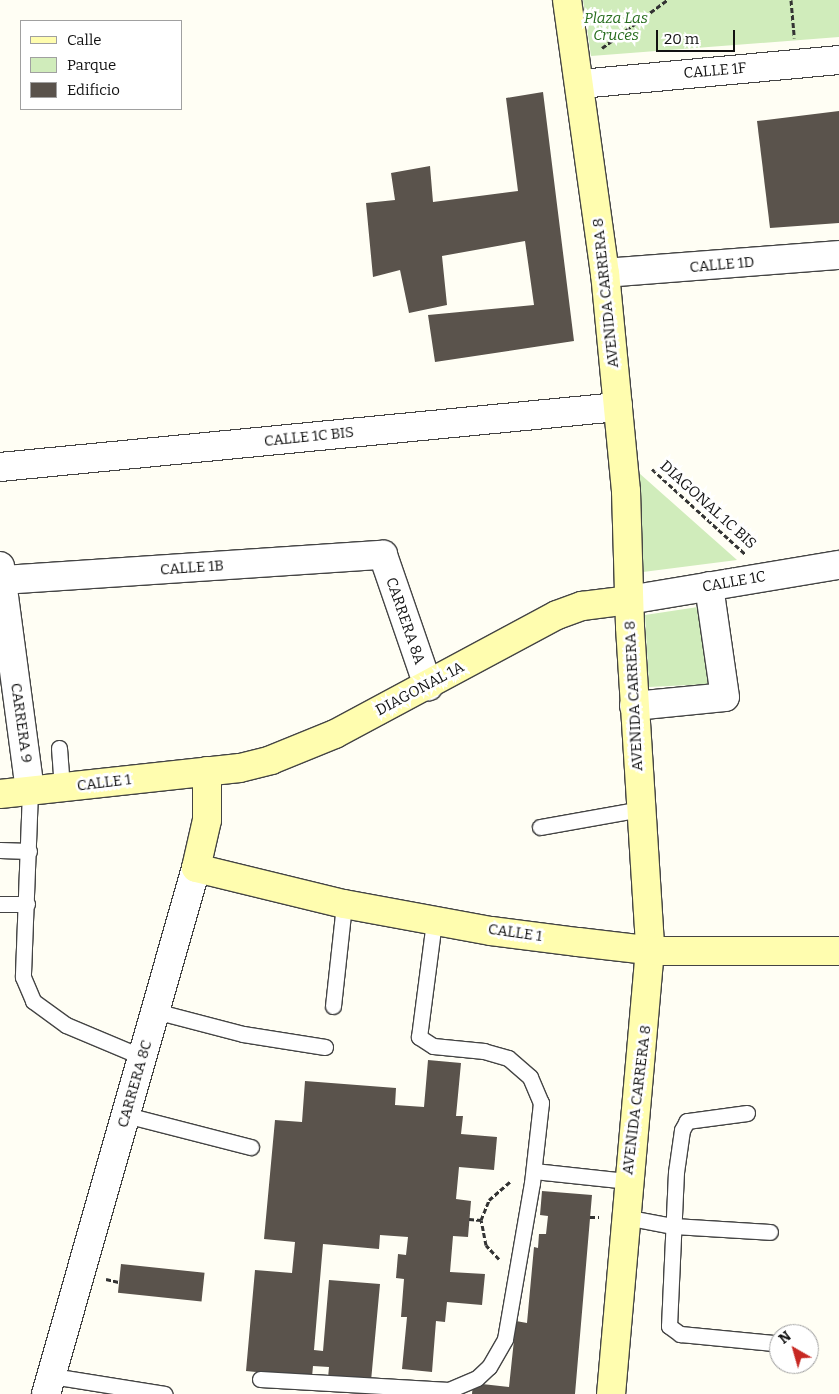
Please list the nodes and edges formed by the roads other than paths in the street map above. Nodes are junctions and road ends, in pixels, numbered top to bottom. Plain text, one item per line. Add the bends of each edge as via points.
1 (567, 0) edge
2 (839, 60) edge
3 (587, 76) junction
4 (839, 255) edge
5 (605, 274) junction
6 (618, 407) junction
7 (0, 467) edge
8 (383, 556) joint
9 (839, 565) edge
10 (1, 573) edge
11 (709, 586) junction
12 (629, 600) junction
13 (428, 686) junction
14 (634, 706) junction
15 (59, 748) dead end
16 (207, 772) junction
17 (62, 788) junction
18 (30, 791) junction
19 (0, 794) edge
20 (641, 809) junction
21 (540, 827) dead end
22 (0, 850) edge
23 (29, 850) junction
24 (196, 868) junction
25 (0, 904) edge
26 (27, 904) junction
27 (344, 904) junction
28 (434, 921) junction
29 (650, 950) junction
30 (839, 951) edge
31 (333, 1006) dead end
32 (155, 1011) junction
33 (325, 1047) dead end
34 (142, 1057) junction
35 (747, 1113) dead end
36 (126, 1115) junction
37 (250, 1147) dead end
38 (534, 1171) junction
39 (628, 1181) junction
40 (612, 1217) junction
41 (672, 1226) junction
42 (770, 1232) dead end
43 (769, 1343) edge
44 (260, 1379) dead end
45 (49, 1385) edge
46 (165, 1394) edge
47 (611, 1394) edge

1 - 3 street, AVENIDA CARRERA 8
2 - 3 street, CALLE 1F
3 - 5 street, AVENIDA CARRERA 8
4 - 5 street, CALLE 1D
5 - 6 street, AVENIDA CARRERA 8
6 - 7 street, CALLE 1C BIS
6 - 12 street, AVENIDA CARRERA 8 via 626,491
8 - 10 street, CALLE 1B
8 - 13 street, CARRERA 8A
9 - 11 street, CALLE 1C
10 - 18 street, CARRERA 9
11 - 12 street, CALLE 1C
11 - 14 street via 725,697
12 - 13 street, DIAGONAL 1A via 569,610
12 - 14 street, AVENIDA CARRERA 8
13 - 16 street, DIAGONAL 1A via 301,748 240,768
14 - 20 street, AVENIDA CARRERA 8
15 - 17 lane
16 - 17 street, CALLE 1
16 - 24 street, CARRERA 8C via 207,820
17 - 18 street, CALLE 1
18 - 19 street, CALLE 1
18 - 23 lane
20 - 21 lane
20 - 29 street, AVENIDA CARRERA 8
22 - 23 lane
23 - 26 lane
24 - 27 street, CALLE 1
24 - 32 street, CARRERA 8C
25 - 26 lane
26 - 34 lane via 23,977 33,1001 66,1025
27 - 28 street, CALLE 1
27 - 31 lane
28 - 29 street, CALLE 1
28 - 38 lane via 419,1037 432,1046 497,1053 519,1065 530,1077 541,1104
29 - 30 street, CALLE 1
29 - 39 street, AVENIDA CARRERA 8 via 644,1044
32 - 33 lane via 243,1034
32 - 34 street, CARRERA 8C
34 - 36 street, CARRERA 8C
35 - 41 lane via 687,1121 682,1130
36 - 37 lane
36 - 45 street, CARRERA 8C
38 - 39 lane
38 - 44 lane via 505,1339 489,1367 464,1385 433,1391
39 - 40 street, AVENIDA CARRERA 8
40 - 41 lane
40 - 47 street, AVENIDA CARRERA 8
41 - 42 lane
41 - 43 lane via 668,1326 680,1334
45 - 46 lane

